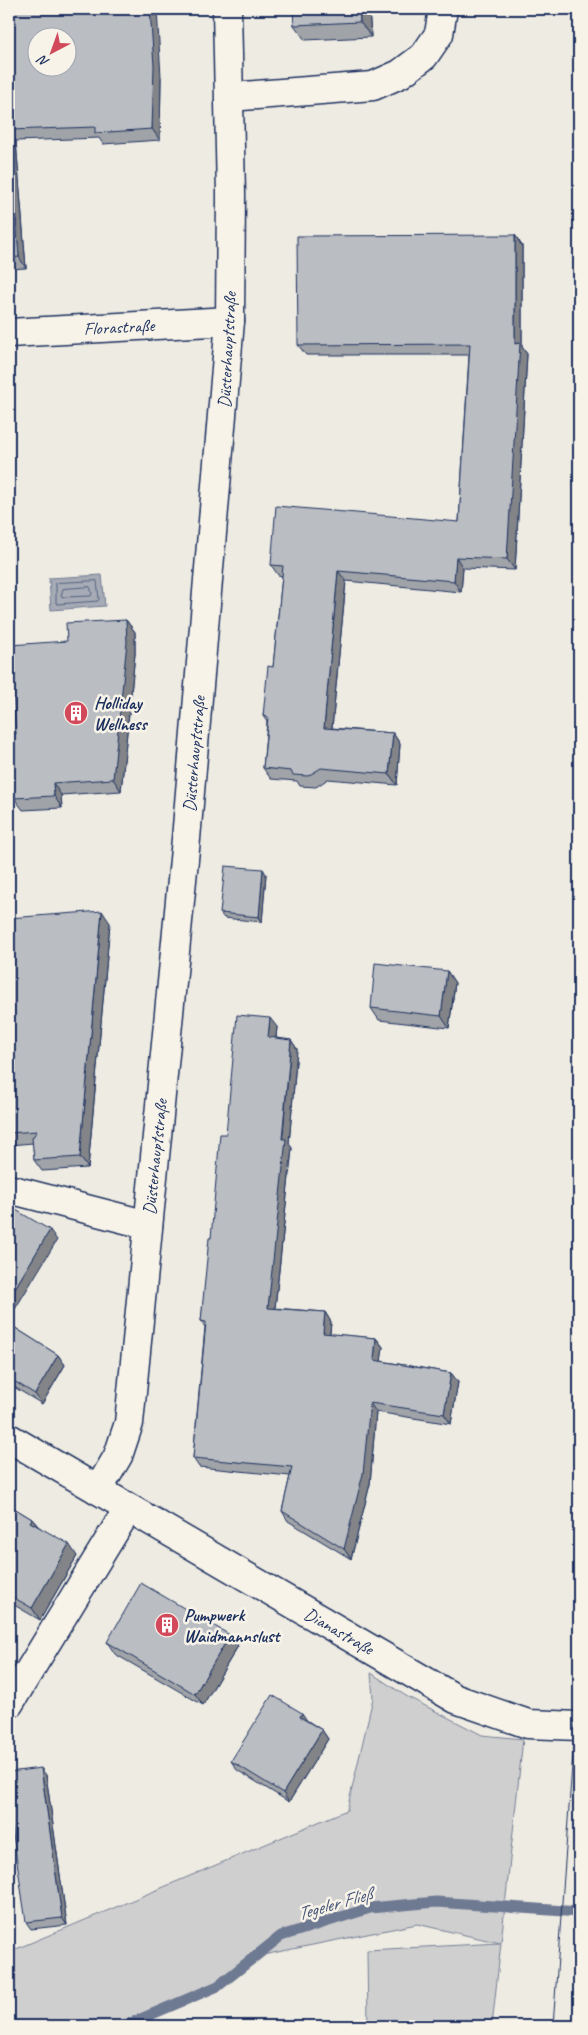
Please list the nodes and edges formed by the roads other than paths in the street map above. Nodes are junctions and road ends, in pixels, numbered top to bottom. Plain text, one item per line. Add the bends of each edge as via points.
1 (227, 9) edge
2 (443, 9) edge
3 (230, 97) junction
4 (230, 321) junction
5 (9, 333) edge
6 (9, 1189) edge
7 (148, 1225) junction
8 (9, 1438) edge
9 (98, 1490) junction
10 (128, 1509) junction
11 (9, 1704) edge
12 (579, 1726) edge

1 - 3 street, Düsterhauptstraße
2 - 3 street via 439,34 424,56 400,74 373,86
3 - 4 street, Düsterhauptstraße
4 - 5 street, Florastraße
4 - 7 street, Düsterhauptstraße via 186,840
6 - 7 street
7 - 9 street, Düsterhauptstraße via 129,1423 118,1456
8 - 9 street, Dianastraße
9 - 10 street, Dianastraße
10 - 11 street
10 - 12 street, Dianastraße via 456,1699 528,1724

